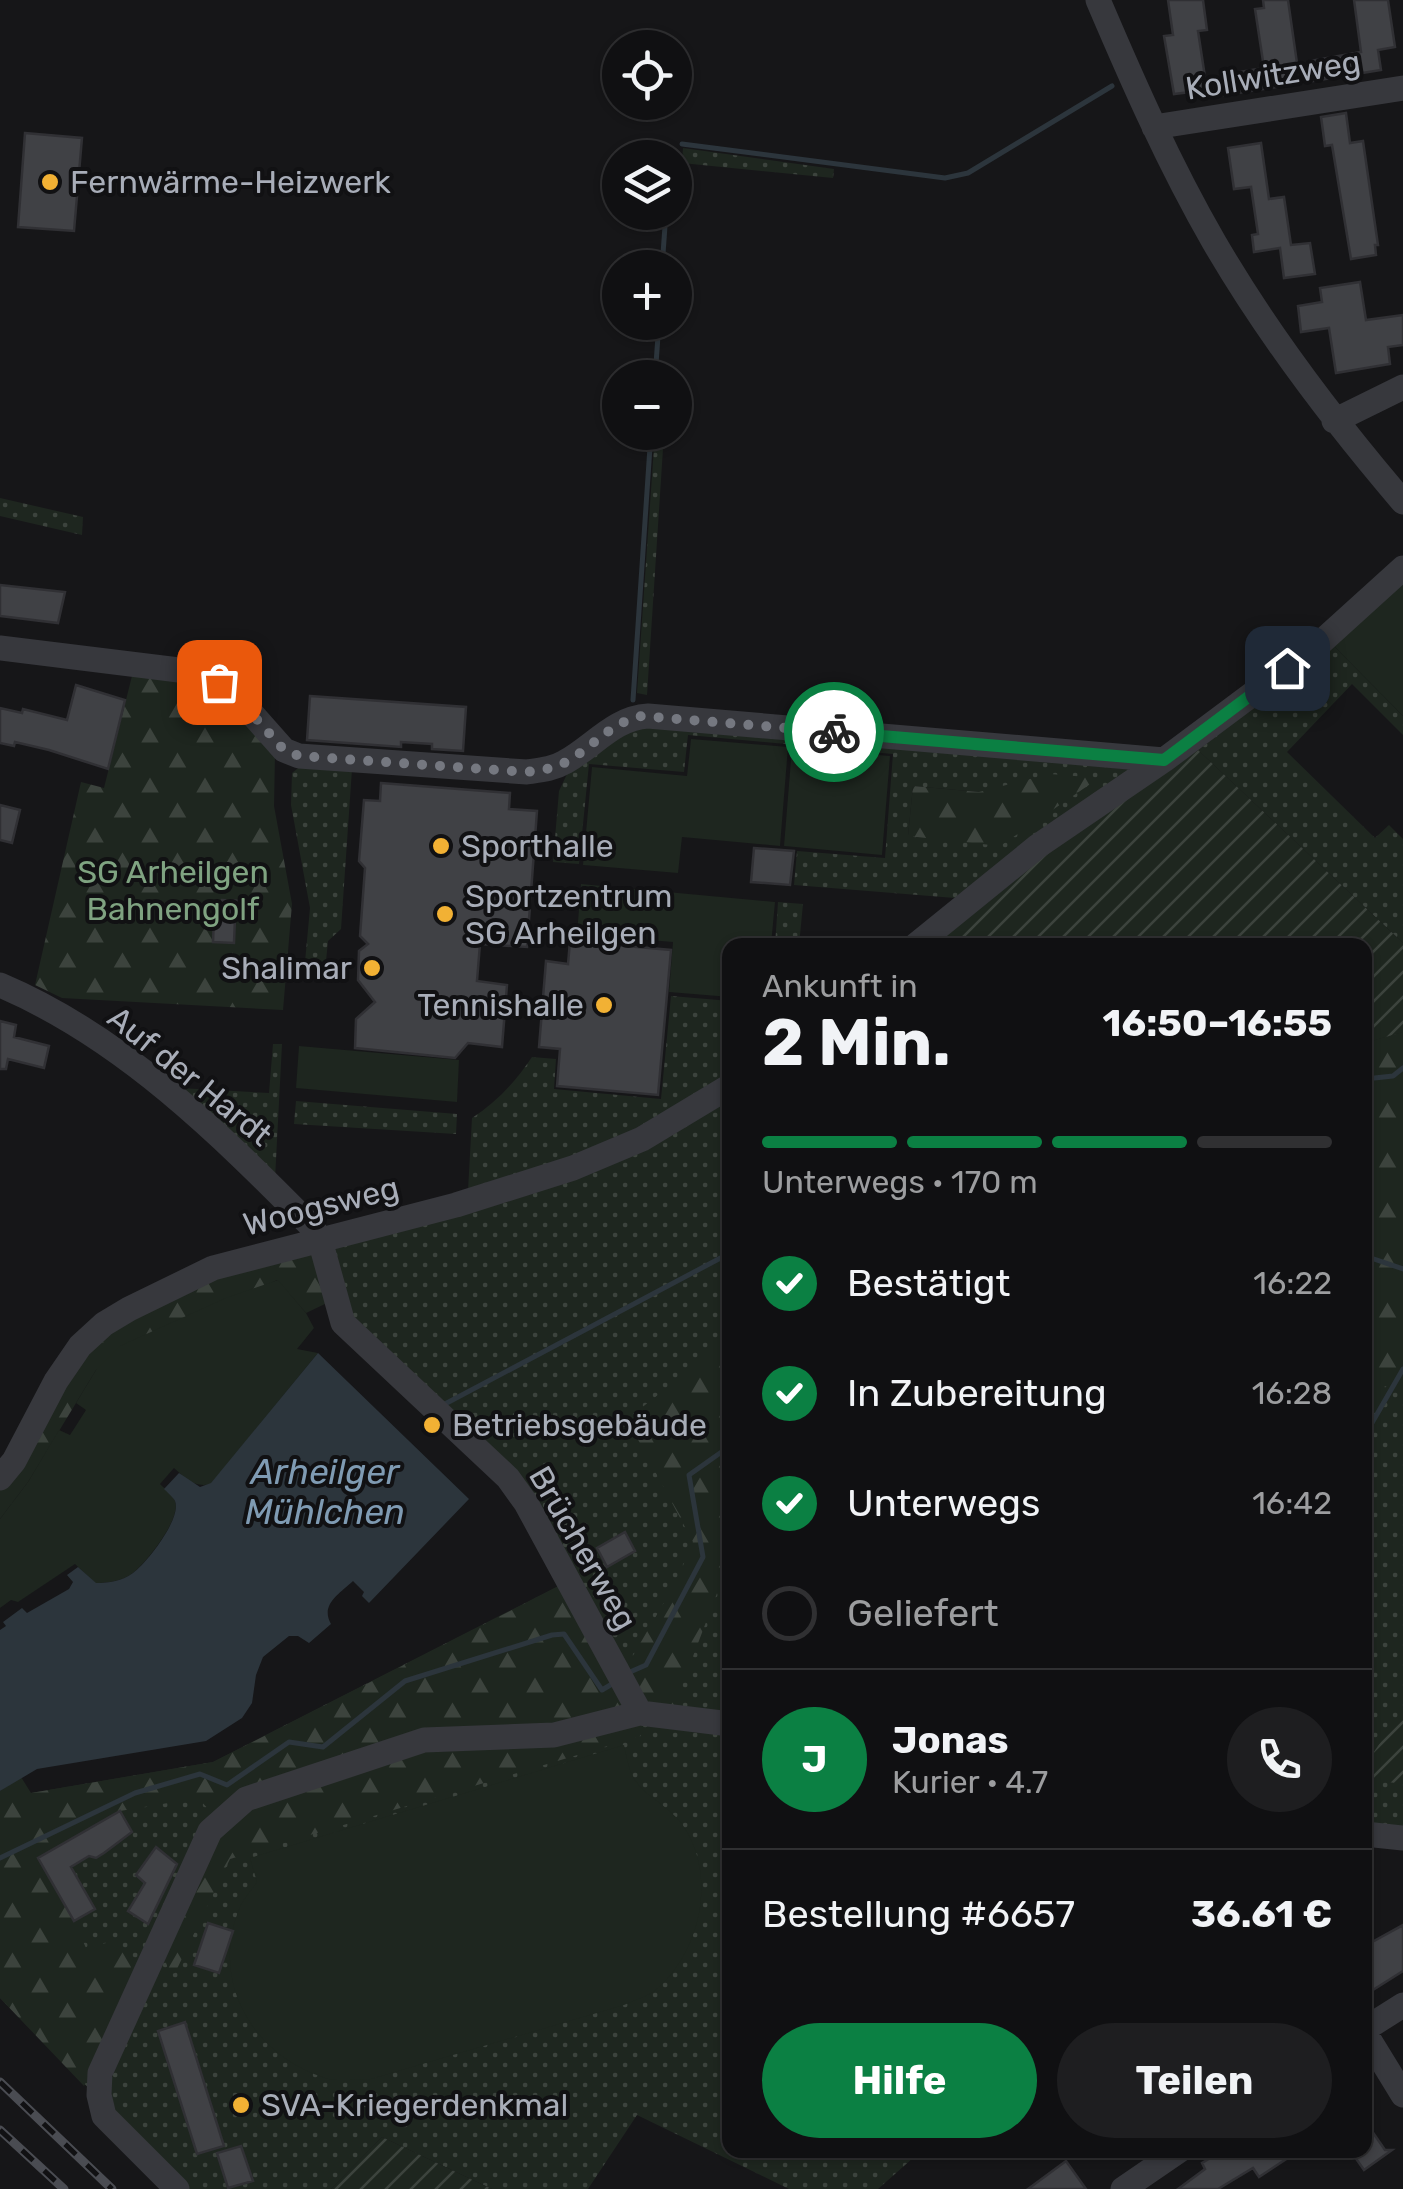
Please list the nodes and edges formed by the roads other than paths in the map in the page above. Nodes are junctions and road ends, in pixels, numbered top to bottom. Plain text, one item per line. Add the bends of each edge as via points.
1 (1098, 0) edge
2 (1403, 88) edge
3 (1154, 127) junction
4 (1403, 387) edge
5 (1334, 420) junction
6 (1403, 502) edge
7 (1403, 568) edge
8 (0, 648) edge
9 (1164, 760) junction
10 (925, 938) edge
11 (0, 985) edge
12 (722, 1091) edge
13 (320, 1240) junction
14 (0, 1478) edge
15 (636, 1706) junction
16 (722, 1722) edge
17 (1372, 1835) edge
18 (1403, 1838) edge
19 (1403, 2005) edge
20 (1372, 2026) edge
21 (1372, 2043) edge
22 (1403, 2096) edge
23 (1168, 2158) edge
24 (177, 2189) edge
25 (1123, 2189) edge

1 - 3 street
2 - 3 street, Kollwitzweg
3 - 5 street via 1214,242
4 - 5 street
5 - 6 street
7 - 9 street via 1318,646
8 - 9 street via 194,672 230,689 284,750 299,756 527,772 550,769 619,724 648,716
9 - 10 street via 1038,846
11 - 13 street, Auf der Hardt via 54,1011 174,1097 234,1148
12 - 13 street, Woogsweg via 642,1139 573,1168
13 - 14 street, Woogsweg via 213,1268 104,1324 56,1381
13 - 15 street, Brücherweg via 343,1323 508,1478
15 - 16 street
15 - 24 street via 554,1735 424,1740 246,1799 210,1832 100,2073 104,2116
17 - 18 street
19 - 20 street
21 - 22 street
23 - 25 street

